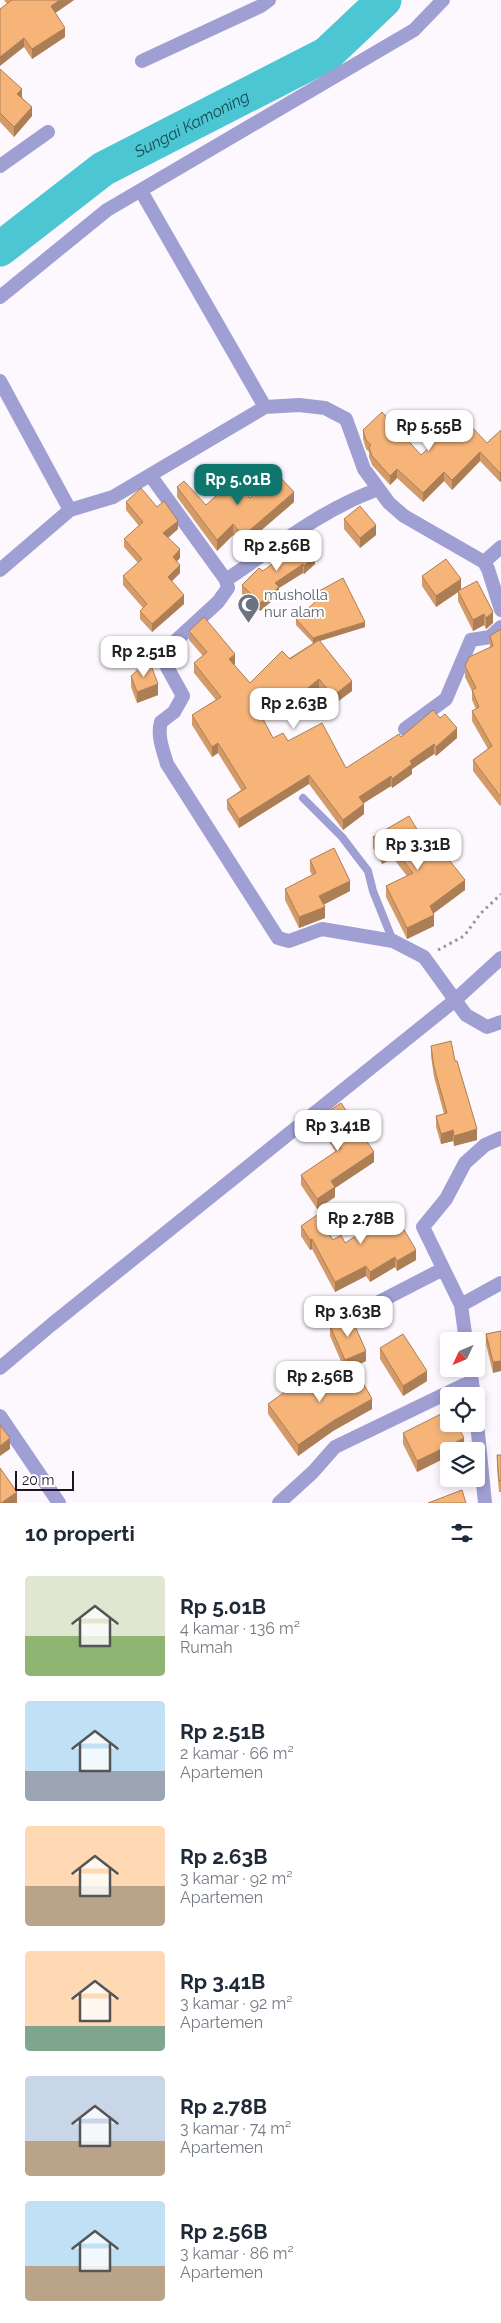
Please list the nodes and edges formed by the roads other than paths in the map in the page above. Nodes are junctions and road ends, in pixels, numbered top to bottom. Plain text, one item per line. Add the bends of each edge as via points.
1 (269, 0) edge
2 (443, 0) edge
3 (142, 61) dead end
4 (48, 132) dead end
5 (0, 166) edge
6 (140, 190) junction
7 (0, 297) edge
8 (0, 381) edge
9 (265, 407) junction
10 (150, 475) junction
11 (379, 490) junction
12 (70, 510) junction
13 (501, 547) edge
14 (484, 562) junction
15 (0, 570) edge
16 (226, 580) junction
17 (501, 610) edge
18 (501, 627) edge
19 (405, 729) dead end
20 (303, 798) dead end
21 (393, 941) junction
22 (501, 958) edge
23 (454, 1001) junction
24 (501, 1022) edge
25 (501, 1138) edge
26 (443, 1269) junction
27 (501, 1283) edge
28 (461, 1305) junction
29 (346, 1319) edge
30 (465, 1332) edge
31 (0, 1368) edge
32 (465, 1378) edge
33 (0, 1416) edge
34 (478, 1432) edge
35 (59, 1503) edge
36 (279, 1503) edge
37 (485, 1503) edge

1 - 3 street
2 - 6 street via 414,30
4 - 5 street
6 - 7 street via 107,210
6 - 9 street
8 - 12 street
9 - 10 street
9 - 11 street via 299,405 325,408 346,419 364,469
10 - 12 street via 113,496
10 - 16 street
11 - 14 street via 388,503 404,516
11 - 16 street via 358,497
12 - 15 street
13 - 14 street
14 - 17 street
16 - 21 street via 228,588 218,602 169,647 165,658 183,696 174,712 159,727 167,764 278,938 289,941 322,929
18 - 19 street via 490,637 471,640 446,699
20 - 21 lane via 342,837 368,871
21 - 23 street via 424,958
22 - 23 street
23 - 24 street via 477,1023 487,1027
23 - 31 street
25 - 26 street via 485,1145 465,1163 446,1199 423,1227
26 - 28 street
26 - 29 street
27 - 28 street
28 - 30 street
32 - 36 street via 335,1447
33 - 35 street
34 - 37 street

